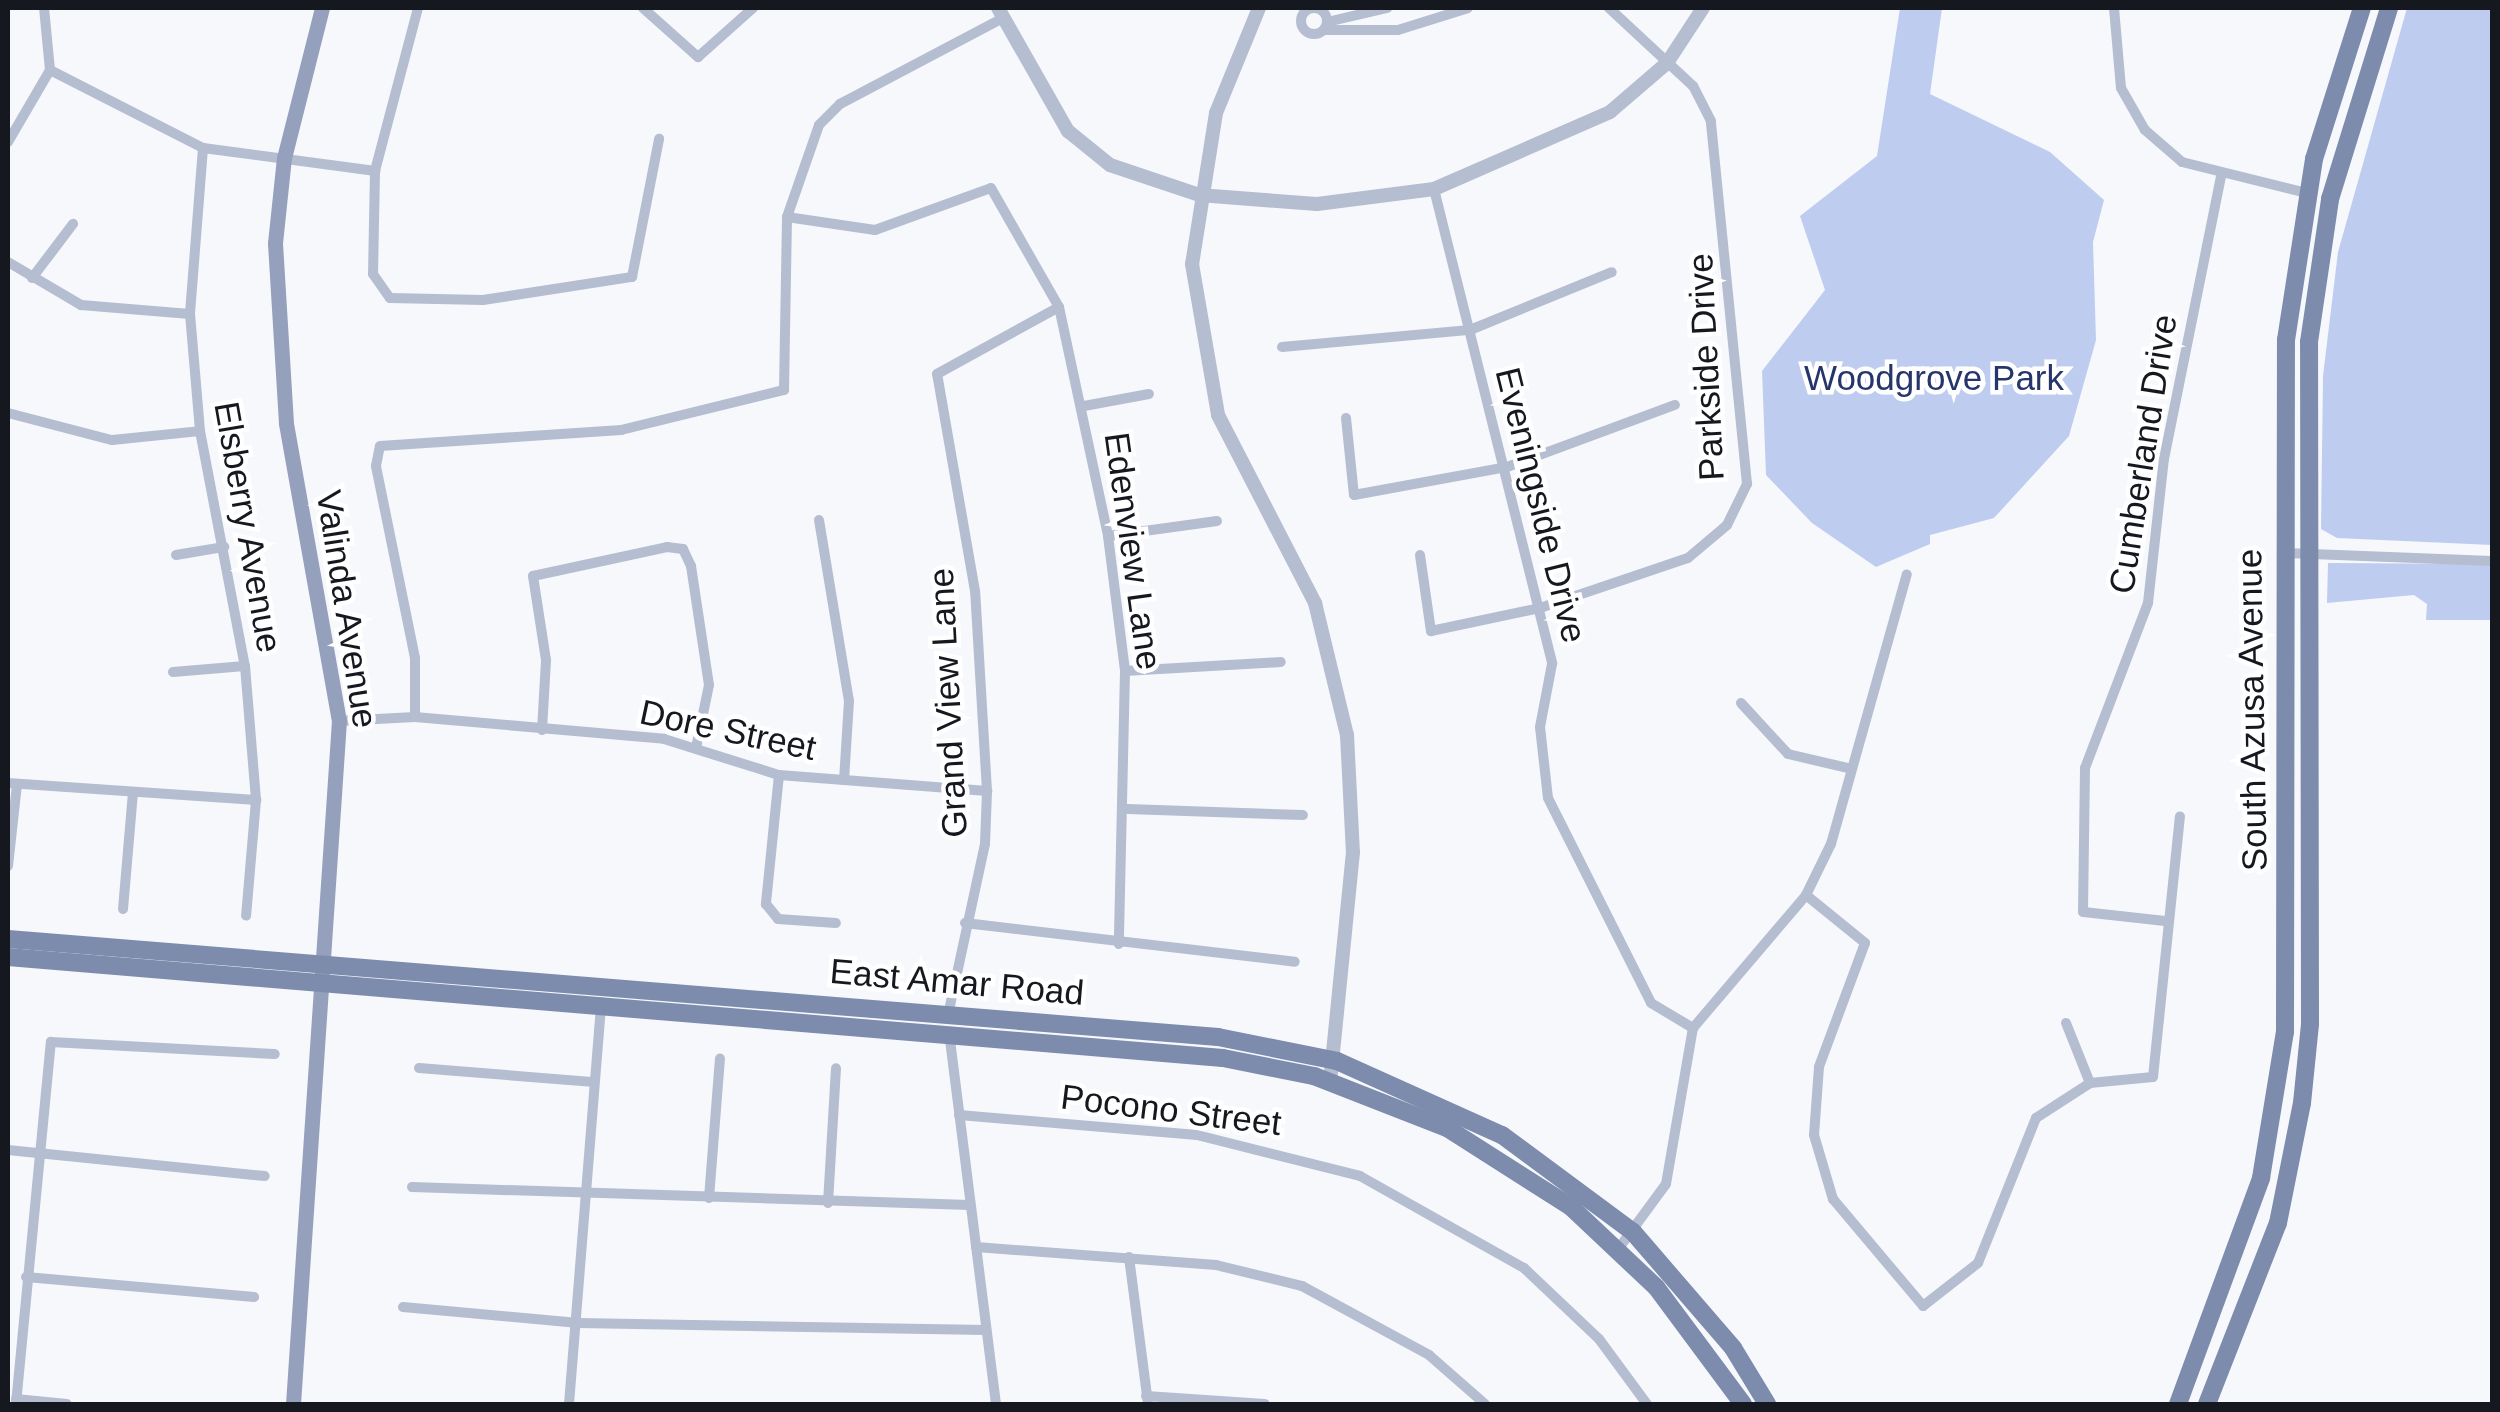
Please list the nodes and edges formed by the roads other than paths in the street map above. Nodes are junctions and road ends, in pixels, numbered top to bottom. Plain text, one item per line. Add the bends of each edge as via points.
1 (44, 8) edge
2 (322, 8) edge
3 (418, 8) edge
4 (643, 8) edge
5 (753, 8) edge
6 (1260, 8) edge
7 (1317, 8) edge
8 (1387, 8) edge
9 (1468, 8) edge
10 (1608, 8) edge
11 (1703, 8) edge
12 (2114, 8) edge
13 (2362, 8) edge
14 (2390, 8) edge
15 (1001, 11) edge
16 (1325, 26) junction
17 (1668, 63) junction
18 (50, 70) junction
19 (659, 139) dead end
20 (8, 142) edge
21 (203, 148) junction
22 (284, 158) junction
23 (375, 171) junction
24 (2221, 176) junction
25 (1434, 189) junction
26 (2306, 193) junction
27 (1199, 195) junction
28 (787, 217) junction
29 (73, 224) dead end
30 (8, 262) edge
31 (1612, 272) dead end
32 (32, 278) junction
33 (1059, 307) junction
34 (190, 314) junction
35 (1470, 330) junction
36 (1282, 347) dead end
37 (1149, 394) dead end
38 (1675, 405) dead end
39 (1084, 406) junction
40 (8, 413) edge
41 (1346, 418) dead end
42 (200, 431) junction
43 (1506, 467) junction
44 (819, 520) dead end
45 (1217, 521) dead end
46 (1108, 536) junction
47 (224, 547) junction
48 (2283, 553) junction
49 (2307, 553) junction
50 (176, 555) dead end
51 (1420, 555) dead end
52 (2492, 561) edge
53 (1906, 574) dead end
54 (1540, 608) junction
55 (1281, 662) dead end
56 (245, 666) junction
57 (1125, 671) junction
58 (172, 672) dead end
59 (1741, 703) dead end
60 (415, 717) junction
61 (339, 721) junction
62 (542, 730) junction
63 (696, 748) junction
64 (1848, 768) junction
65 (778, 774) junction
66 (844, 780) junction
67 (12, 784) edge
68 (987, 791) junction
69 (133, 792) junction
70 (256, 800) junction
71 (1128, 809) junction
72 (1303, 814) dead end
73 (2180, 816) dead end
74 (8, 866) edge
75 (1806, 894) junction
76 (123, 909) dead end
77 (246, 916) dead end
78 (2165, 921) junction
79 (836, 922) dead end
80 (965, 923) junction
81 (8, 939) edge
82 (1119, 944) junction
83 (8, 957) edge
84 (1295, 962) dead end
85 (327, 974) junction
86 (602, 986) junction
87 (600, 1006) junction
88 (948, 1014) junction
89 (2066, 1022) dead end
90 (1693, 1028) junction
91 (949, 1035) junction
92 (275, 1054) dead end
93 (720, 1058) dead end
94 (1337, 1061) junction
95 (419, 1068) dead end
96 (836, 1068) dead end
97 (594, 1082) junction
98 (1330, 1082) junction
99 (2090, 1083) junction
100 (960, 1115) junction
101 (8, 1150) edge
102 (37, 1153) junction
103 (264, 1176) dead end
104 (412, 1187) dead end
105 (586, 1197) junction
106 (710, 1198) junction
107 (828, 1203) junction
108 (970, 1205) junction
109 (1633, 1232) junction
110 (976, 1246) junction
111 (1618, 1248) junction
112 (1129, 1257) junction
113 (26, 1277) junction
114 (254, 1297) dead end
115 (403, 1307) dead end
116 (578, 1323) junction
117 (986, 1330) junction
118 (1147, 1400) edge
119 (16, 1402) edge
120 (67, 1404) edge
121 (293, 1404) edge
122 (570, 1404) edge
123 (996, 1404) edge
124 (1266, 1404) edge
125 (1485, 1404) edge
126 (1647, 1404) edge
127 (1743, 1404) edge
128 (1767, 1404) edge
129 (2178, 1404) edge
130 (2207, 1404) edge

1 - 18 street
2 - 22 main road, Valinda Avenue
3 - 23 street
4 - 5 street via 698,58
6 - 27 street via 1220,102
7 - 16 street
7 - 16 street via 1303,26
8 - 16 street
9 - 16 street via 1398,30
10 - 17 street, Parkside Drive
11 - 17 street
12 - 24 street via 2121,88 2146,130 2182,162
13 - 26 main road, South Azusa Avenue
14 - 49 main road, South Azusa Avenue via 2318,263 2306,407
15 - 27 street via 1068,131 1110,166
15 - 28 street via 840,104 807,148
17 - 25 street via 1610,112
17 - 54 street, Parkside Drive via 1693,86 1719,157 1747,484 1727,525 1688,558
18 - 20 street
18 - 21 street
19 - 23 street via 632,277 482,300 378,291
21 - 22 street
21 - 34 street, Elsberry Avenue
22 - 23 street
22 - 61 main road, Valinda Avenue via 275,321
24 - 26 street
24 - 78 street, Cumberland Drive via 2164,459 2148,603 2085,768 2083,912
25 - 27 street via 1318,204
25 - 35 street, Eveningside Drive
26 - 48 main road, South Azusa Avenue via 2283,377
27 - 94 street via 1192,264 1218,414 1315,603 1347,734 1353,852
28 - 33 street, Edenview Lane via 874,230 991,188
28 - 60 street via 784,390 622,430 380,446 415,658
29 - 32 street
30 - 32 street
31 - 35 street
32 - 34 street via 81,305
33 - 39 street, Edenview Lane
33 - 68 street, Grand View Lane via 937,374 975,591
34 - 42 street, Elsberry Avenue
35 - 36 street
35 - 43 street, Eveningside Drive
37 - 39 street
38 - 43 street
39 - 46 street, Edenview Lane
40 - 42 street via 112,440
41 - 43 street via 1350,494
42 - 47 street, Elsberry Avenue
43 - 54 street, Eveningside Drive
44 - 66 street via 849,702
45 - 46 street
46 - 57 street, Edenview Lane
47 - 50 street
47 - 56 street, Elsberry Avenue
48 - 49 street
48 - 129 main road, South Azusa Avenue via 2285,1032 2262,1178
49 - 52 street
49 - 130 main road, South Azusa Avenue via 2310,1024 2302,1103 2278,1222
51 - 54 street, Parkside Drive via 1431,631
53 - 64 street
54 - 90 street, Eveningside Drive via 1552,664 1540,757 1548,798 1650,1002
55 - 57 street
56 - 58 street
56 - 70 street, Elsberry Avenue
57 - 71 street, Edenview Lane
59 - 64 street via 1788,754
60 - 61 street, Dore Street
60 - 62 street, Dore Street
61 - 85 main road, Valinda Avenue
62 - 63 street, Dore Street
62 - 63 street via 546,660 534,576 683,550 709,685
63 - 65 street, Dore Street
64 - 75 street via 1831,844
65 - 66 street, Dore Street
65 - 79 street via 766,904 778,918
66 - 68 street, Dore Street
67 - 69 street
67 - 74 street
68 - 80 street, Grand View Lane via 985,844
69 - 70 street
69 - 76 street
70 - 77 street, Elsberry Avenue
71 - 72 street
71 - 82 street, Edenview Lane
73 - 78 street
75 - 90 street
75 - 99 street via 1865,943 1818,1067 1814,1135 1833,1199 1923,1306 1978,1263 2036,1118
78 - 99 street via 2152,1077
80 - 82 street
80 - 88 street, Grand View Lane
81 - 85 main road, East Amar Road
82 - 84 street
83 - 85 main road, East Amar Road
85 - 86 main road, East Amar Road
85 - 87 main road, East Amar Road
85 - 121 main road, Valinda Avenue
86 - 87 street
86 - 88 main road, East Amar Road
87 - 91 main road, East Amar Road
87 - 97 street
88 - 91 street, Grand View Lane
88 - 94 main road, East Amar Road via 1218,1037
89 - 99 street
90 - 109 street via 1666,1184
91 - 98 main road, East Amar Road via 1223,1058
91 - 100 street, Grand View Lane
92 - 102 street via 51,1042
93 - 106 street
94 - 98 street
94 - 109 main road, East Amar Road via 1502,1135
95 - 97 street
96 - 107 street
97 - 105 street
98 - 111 main road, East Amar Road via 1486,1150
100 - 108 street, Grand View Lane
100 - 126 street, Pocono Street via 1197,1135 1360,1176 1524,1268 1599,1339
101 - 102 street
102 - 103 street
102 - 113 street
104 - 105 street
105 - 106 street
105 - 116 street
106 - 107 street
107 - 108 street
108 - 110 street, Grand View Lane
109 - 111 street
109 - 128 main road, East Amar Road via 1733,1348
110 - 112 street
110 - 117 street, Grand View Lane
111 - 127 main road, East Amar Road
112 - 118 street
112 - 125 street via 1302,1286 1429,1354
113 - 114 street
113 - 119 street
115 - 116 street
116 - 117 street
116 - 122 street
117 - 123 street, Grand View Lane
118 - 124 street
119 - 120 street

